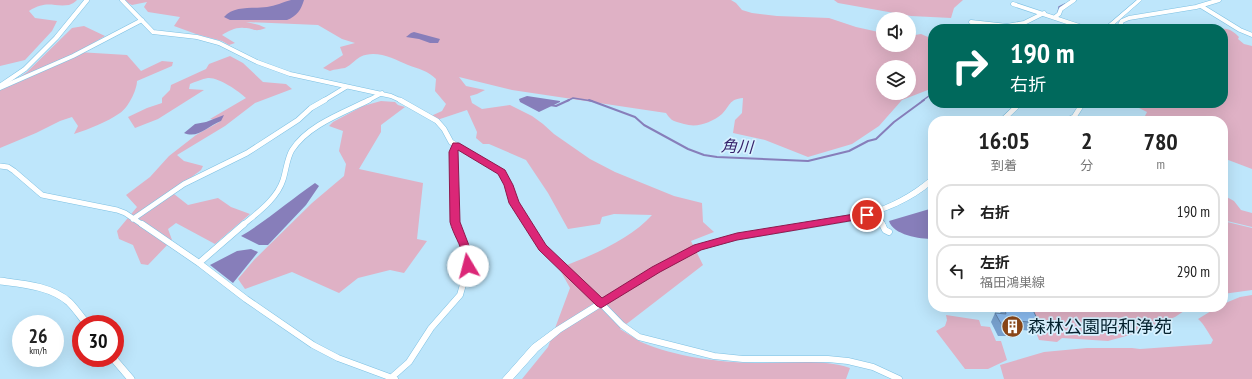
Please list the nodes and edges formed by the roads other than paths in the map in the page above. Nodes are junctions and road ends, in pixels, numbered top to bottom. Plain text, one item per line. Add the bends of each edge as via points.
1 (87, 0) edge
2 (122, 0) edge
3 (1074, 0) edge
4 (1140, 0) edge
5 (1219, 0) edge
6 (1013, 4) dead end
7 (1201, 6) junction
8 (1044, 13) junction
9 (1055, 17) junction
10 (142, 20) junction
11 (1119, 20) junction
12 (971, 22) dead end
13 (989, 24) edge
14 (1018, 24) edge
15 (1074, 24) edge
16 (1113, 24) edge
17 (1119, 24) edge
18 (1252, 35) edge
19 (0, 87) edge
20 (346, 87) junction
21 (382, 93) junction
22 (1015, 108) edge
23 (1007, 116) edge
24 (456, 145) junction
25 (0, 166) edge
26 (928, 184) edge
27 (876, 213) junction
28 (133, 219) junction
29 (889, 232) dead end
30 (199, 263) junction
31 (0, 281) edge
32 (601, 303) junction
33 (79, 315) edge
34 (121, 367) edge
35 (393, 378) edge
36 (131, 379) edge
37 (507, 379) edge
38 (899, 379) edge

1 - 19 street via 56,38 25,69
2 - 10 street
3 - 9 street via 1061,8
4 - 11 main road
5 - 7 street
6 - 8 street
7 - 11 street
7 - 18 street
8 - 9 street
8 - 14 street
9 - 15 street
10 - 19 street via 73,56
10 - 20 street via 155,32 219,42 269,67
11 - 16 main road
11 - 17 street
12 - 13 street
20 - 21 street
20 - 28 street via 247,153 184,184
21 - 24 street via 409,104 437,121 448,139
21 - 30 street via 319,126 304,137 292,151 277,193
22 - 23 main road
24 - 32 street via 502,172 514,203 542,248
24 - 35 street via 453,166 455,222 468,256 464,283 460,295 432,328 409,362
25 - 28 street via 14,171 42,195 118,210
26 - 27 main road via 914,195
27 - 29 street
27 - 32 main road via 737,237 698,248 656,269
28 - 30 street
30 - 35 street via 313,345 338,358
31 - 33 street via 25,284 54,293 66,300
32 - 37 main road via 535,348
32 - 38 street via 628,331 648,340 714,356 743,359 848,360 874,367
34 - 36 street

